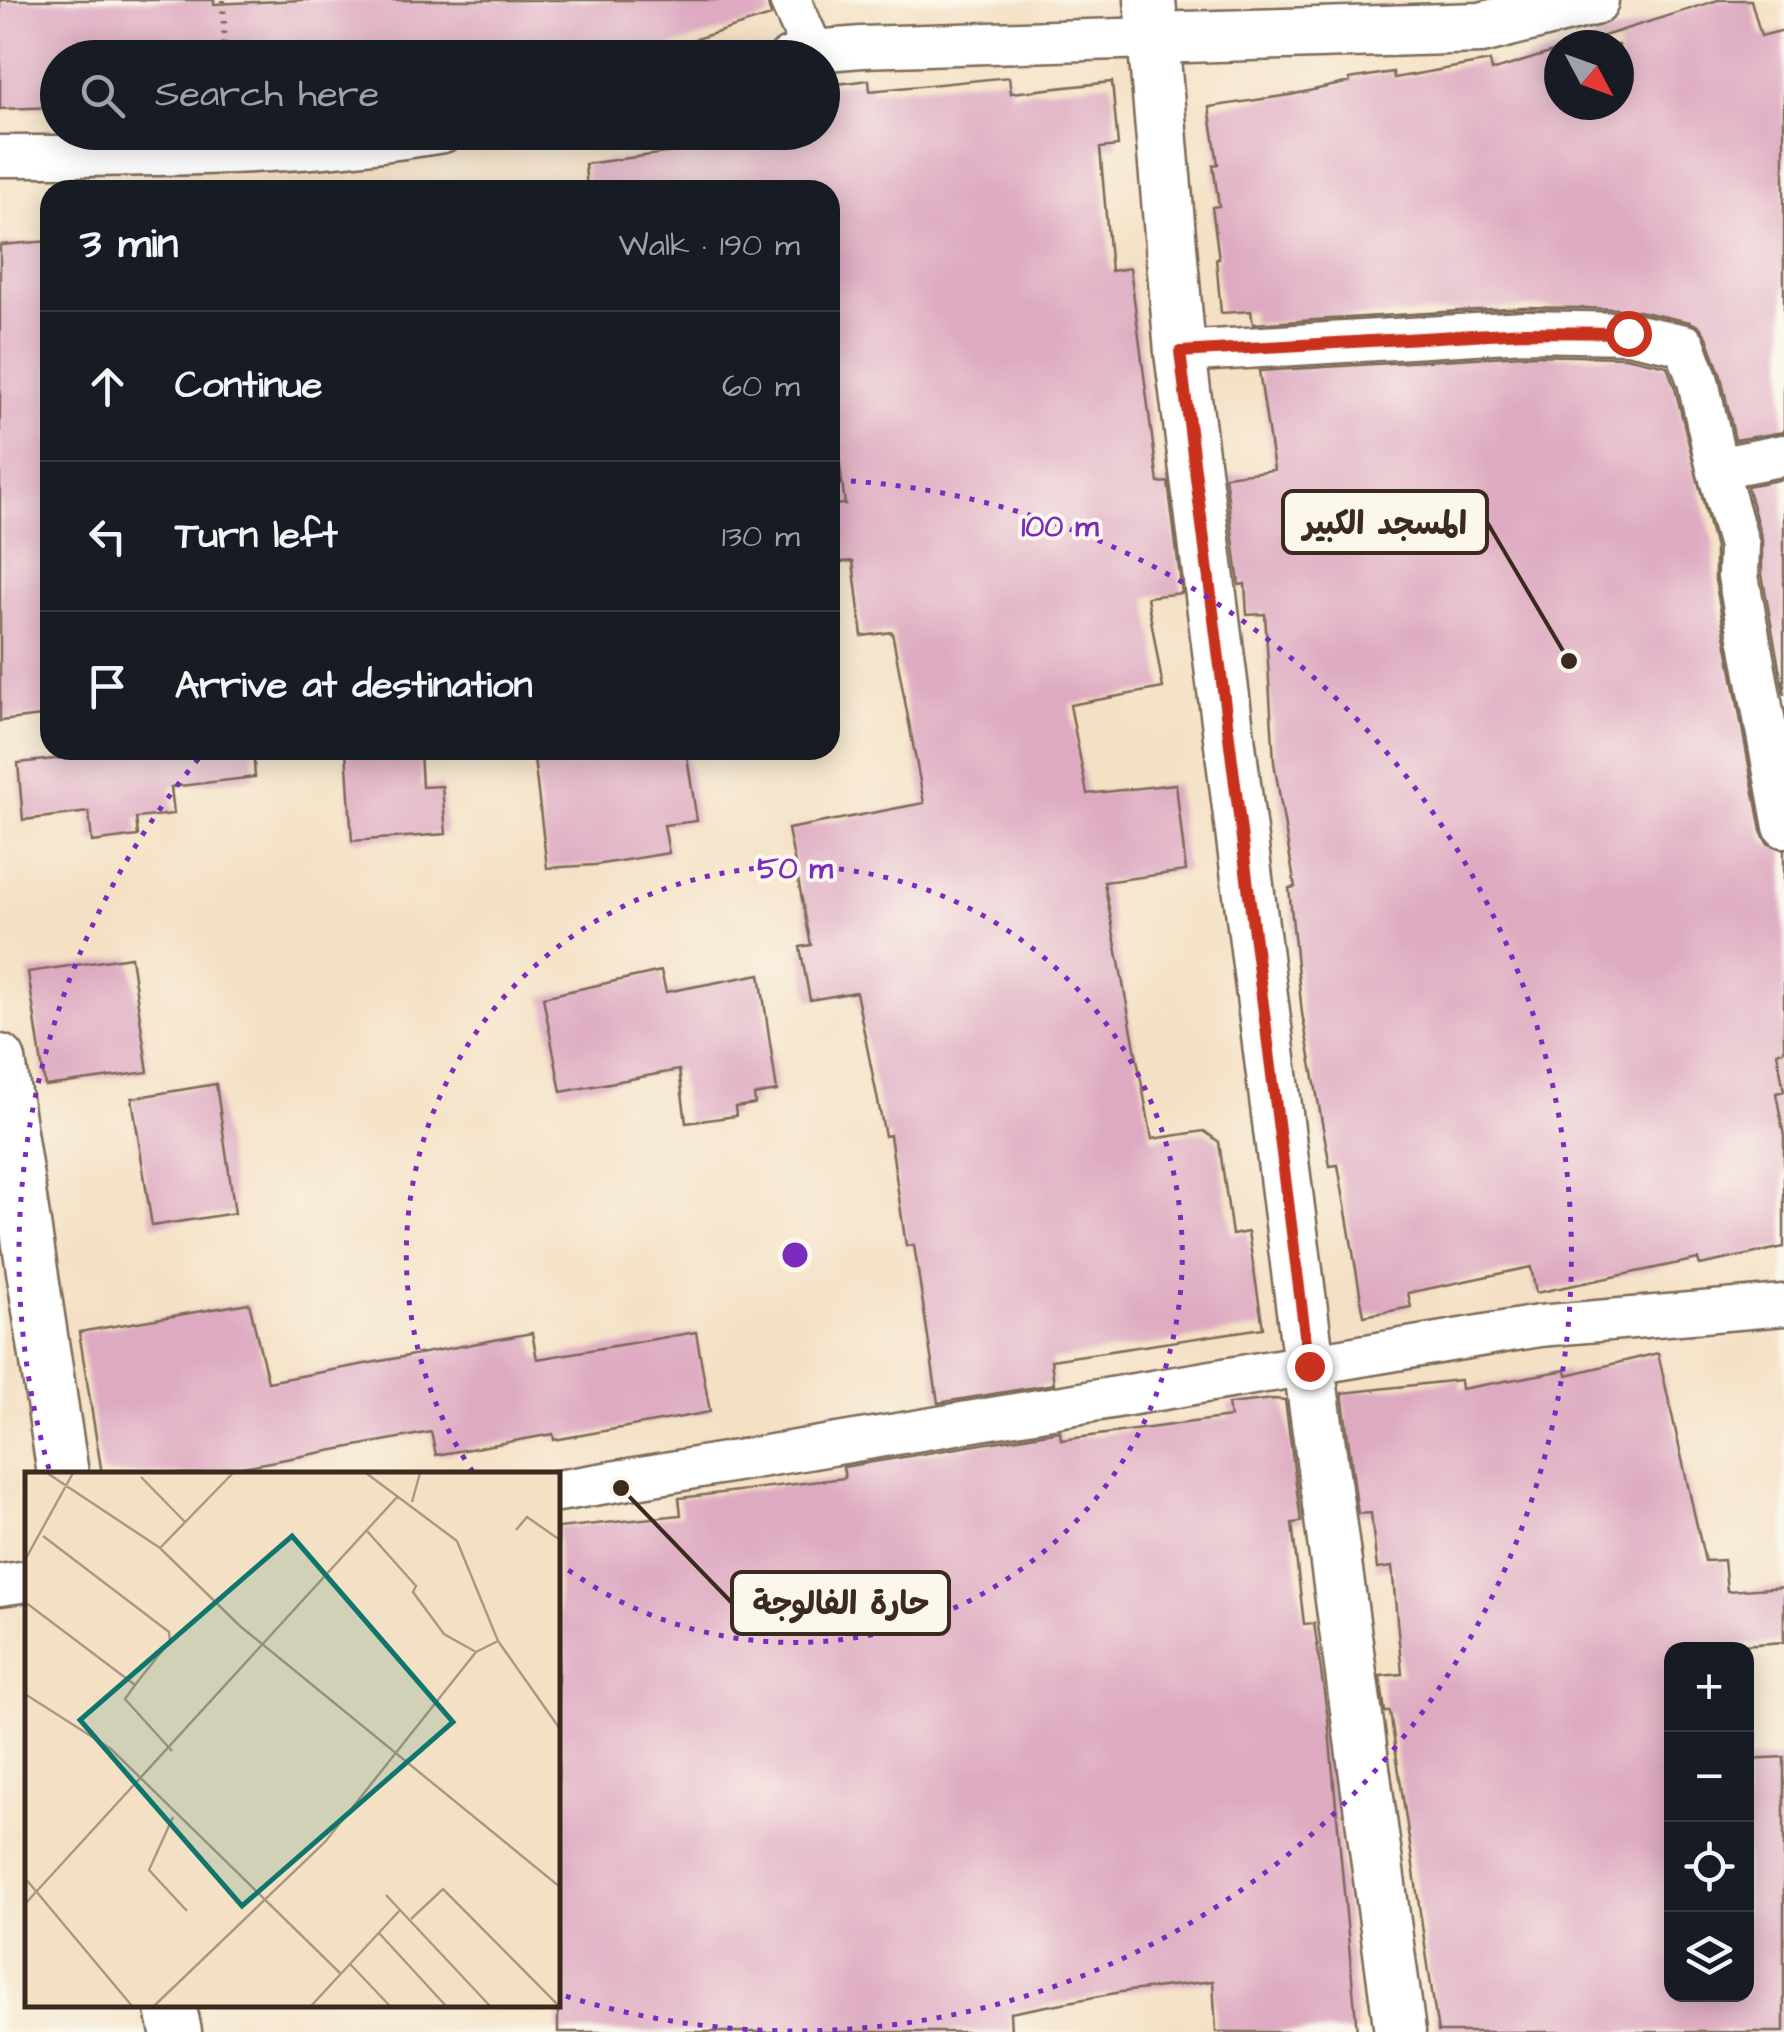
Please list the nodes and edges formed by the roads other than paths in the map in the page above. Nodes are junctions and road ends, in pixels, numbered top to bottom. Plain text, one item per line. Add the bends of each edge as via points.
1 (790, 0) edge
2 (1593, 0) edge
3 (1151, 19) edge
4 (798, 40) edge
5 (840, 50) edge
6 (302, 150) edge
7 (0, 156) edge
8 (1180, 352) junction
9 (1784, 454) edge
10 (1717, 468) junction
11 (1784, 827) edge
12 (0, 1060) edge
13 (1784, 1305) edge
14 (1309, 1366) junction
15 (63, 1472) edge
16 (560, 1492) edge
17 (25, 1581) edge
18 (0, 1585) edge
19 (171, 2007) edge
20 (176, 2032) edge
21 (1400, 2032) edge

1 - 4 street
2 - 3 street via 1481,28
3 - 5 street
3 - 8 street
6 - 7 street
8 - 10 street via 1524,332 1628,333 1666,341 1685,346
8 - 14 street
9 - 10 street
10 - 11 street via 1739,546 1738,576
12 - 15 street
13 - 14 street via 1540,1326
14 - 16 street
14 - 21 street
17 - 18 street
19 - 20 street

